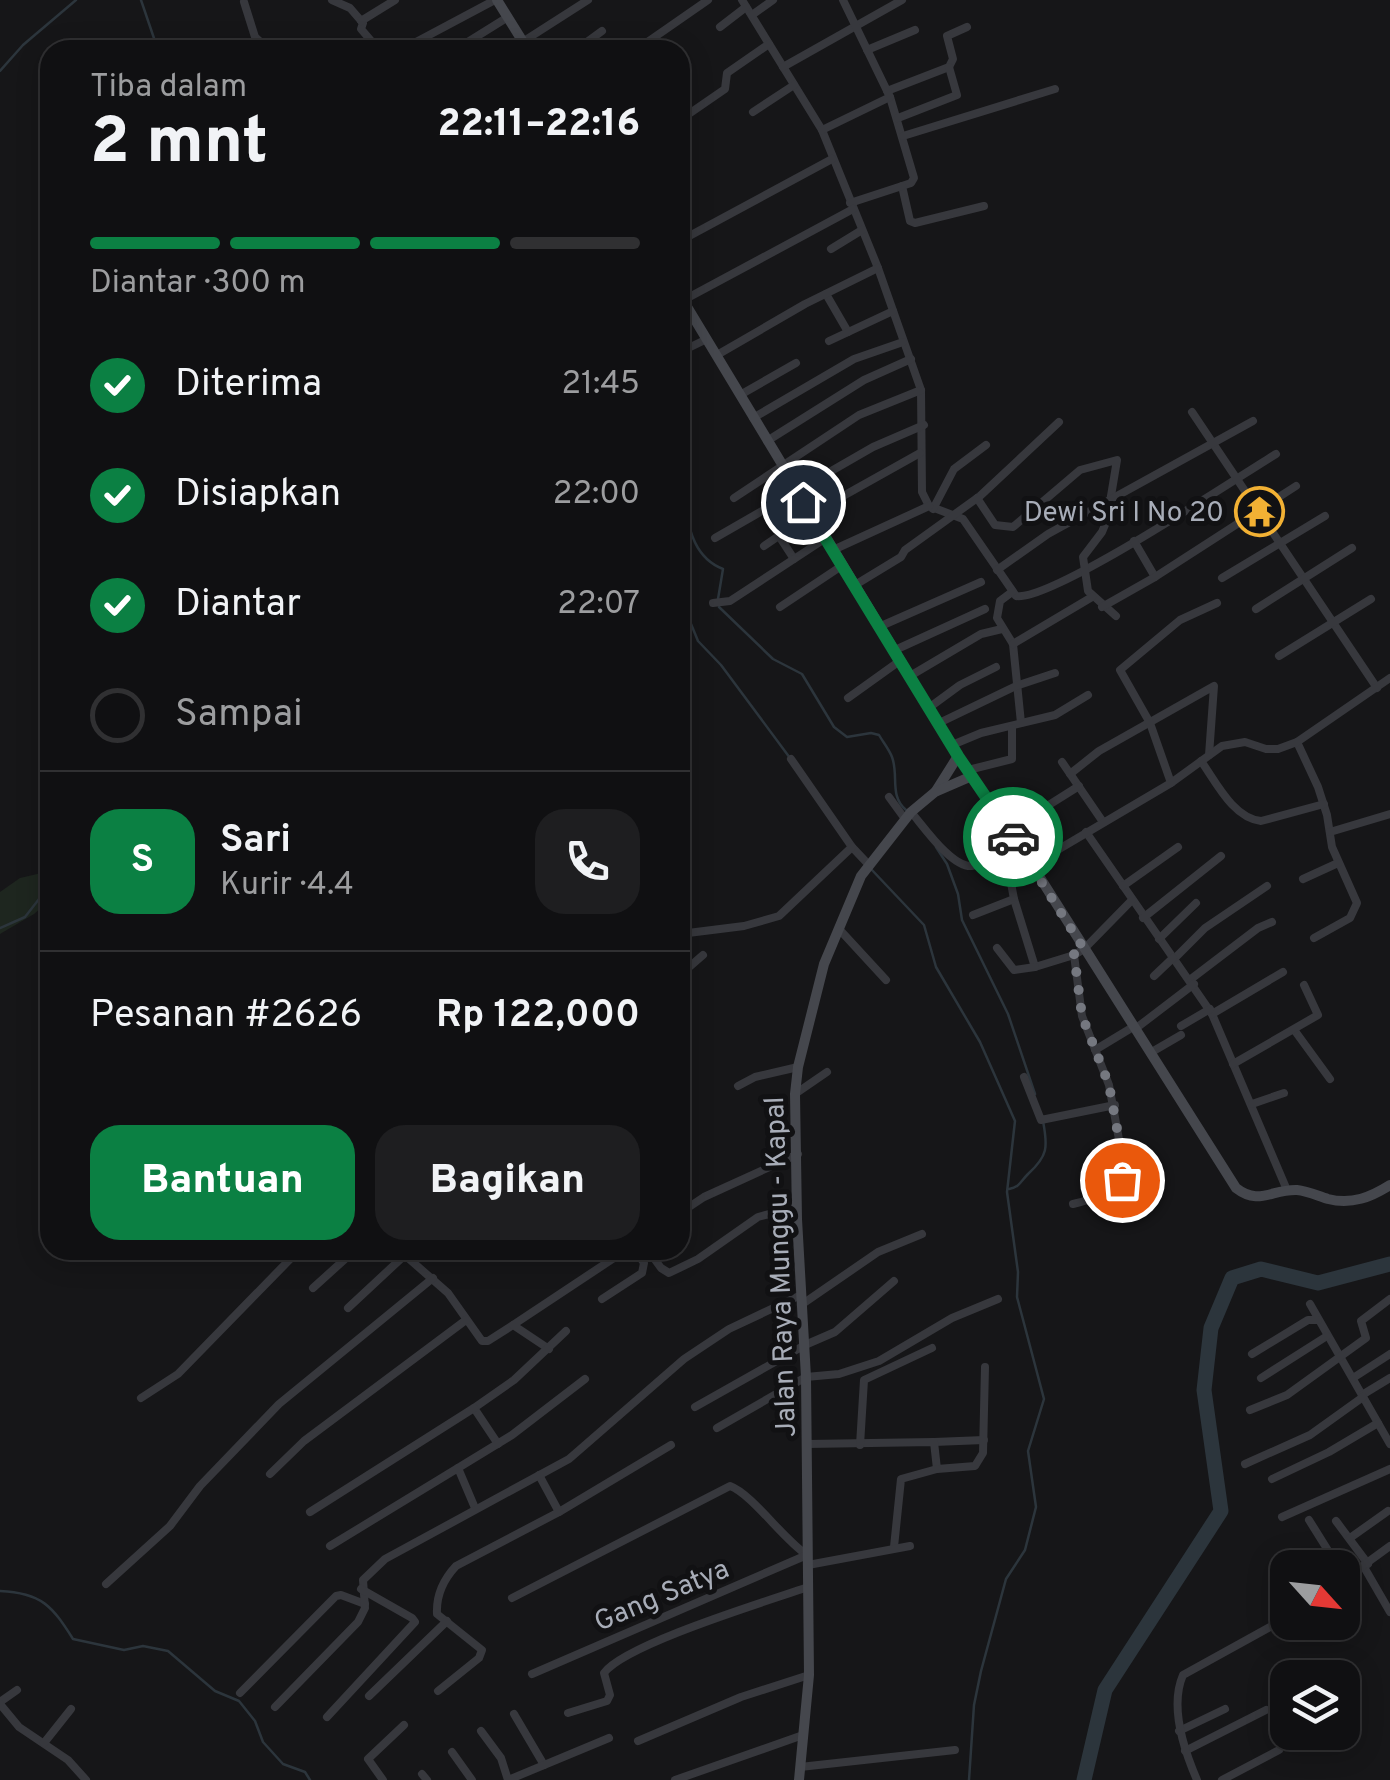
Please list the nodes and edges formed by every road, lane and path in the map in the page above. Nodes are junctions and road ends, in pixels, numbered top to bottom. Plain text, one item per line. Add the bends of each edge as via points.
1 (332, 0) edge
2 (395, 0) edge
3 (496, 0) edge
4 (588, 0) edge
5 (708, 0) edge
6 (774, 0) edge
7 (843, 0) edge
8 (902, 0) edge
9 (244, 2) edge
10 (747, 7) edge
11 (508, 17) junction
12 (362, 20) junction
13 (856, 26) junction
14 (720, 27) dead end
15 (967, 27) dead end
16 (915, 30) dead end
17 (602, 31) dead end
18 (258, 40) edge
19 (368, 40) edge
20 (420, 40) edge
21 (471, 40) edge
22 (522, 40) edge
23 (534, 40) edge
24 (590, 40) edge
25 (650, 40) edge
26 (769, 44) junction
27 (867, 50) junction
28 (783, 67) junction
29 (949, 67) junction
30 (794, 85) junction
31 (1056, 89) dead end
32 (888, 94) junction
33 (753, 112) dead end
34 (690, 113) edge
35 (898, 118) junction
36 (822, 130) junction
37 (903, 136) junction
38 (832, 159) junction
39 (902, 186) junction
40 (852, 206) junction
41 (984, 206) dead end
42 (862, 230) junction
43 (690, 236) edge
44 (831, 249) dead end
45 (878, 268) junction
46 (690, 294) edge
47 (826, 294) junction
48 (893, 311) junction
49 (690, 313) edge
50 (848, 332) junction
51 (706, 339) junction
52 (829, 341) dead end
53 (904, 342) junction
54 (690, 347) edge
55 (717, 355) junction
56 (910, 359) junction
57 (796, 364) dead end
58 (921, 390) junction
59 (740, 395) junction
60 (1192, 412) dead end
61 (753, 418) junction
62 (1253, 421) dead end
63 (1058, 422) dead end
64 (924, 425) junction
65 (767, 441) junction
66 (986, 444) dead end
67 (1214, 444) junction
68 (920, 453) junction
69 (1276, 454) dead end
70 (781, 465) junction
71 (1237, 478) junction
72 (1296, 486) dead end
73 (797, 491) junction
74 (734, 498) dead end
75 (977, 498) junction
76 (1111, 502) junction
77 (931, 508) junction
78 (1259, 510) junction
79 (811, 514) junction
80 (952, 516) junction
81 (1325, 516) dead end
82 (779, 536) junction
83 (716, 538) dead end
84 (826, 538) junction
85 (1134, 541) junction
86 (1280, 544) junction
87 (764, 546) dead end
88 (1352, 548) dead end
89 (833, 550) junction
90 (794, 559) junction
91 (843, 566) junction
92 (997, 570) junction
93 (1085, 570) junction
94 (1156, 577) junction
95 (1222, 578) dead end
96 (1304, 579) junction
97 (980, 582) dead end
98 (855, 586) junction
99 (1012, 592) junction
100 (1092, 597) junction
101 (1371, 598) dead end
102 (714, 602) dead end
103 (1216, 602) dead end
104 (780, 606) dead end
105 (1102, 607) junction
106 (985, 609) dead end
107 (1256, 609) dead end
108 (1116, 616) dead end
109 (1334, 624) junction
110 (881, 626) junction
111 (999, 630) junction
112 (1012, 644) junction
113 (898, 655) junction
114 (1279, 656) dead end
115 (996, 667) dead end
116 (1055, 673) dead end
117 (910, 676) junction
118 (1390, 678) edge
119 (1016, 686) junction
120 (1377, 688) junction
121 (1088, 695) dead end
122 (848, 698) dead end
123 (930, 707) junction
124 (939, 723) junction
125 (1150, 723) junction
126 (1016, 725) junction
127 (1297, 742) junction
128 (955, 751) junction
129 (1209, 754) junction
130 (792, 759) dead end
131 (1201, 761) junction
132 (1062, 762) dead end
133 (970, 773) junction
134 (1070, 774) junction
135 (1171, 783) junction
136 (1078, 786) junction
137 (935, 792) junction
138 (889, 797) dead end
139 (1324, 804) junction
140 (1390, 814) edge
141 (908, 816) junction
142 (1103, 822) junction
143 (1009, 830) junction
144 (1086, 832) junction
145 (1330, 832) junction
146 (1178, 846) dead end
147 (852, 847) junction
148 (1024, 854) junction
149 (1221, 856) dead end
150 (1007, 862) junction
151 (1338, 864) junction
152 (1032, 865) junction
153 (864, 866) junction
154 (1303, 879) dead end
155 (1123, 886) junction
156 (1267, 886) dead end
157 (1014, 899) junction
158 (1132, 900) junction
159 (1196, 903) dead end
160 (973, 914) dead end
161 (1143, 918) junction
162 (1272, 922) dead end
163 (839, 929) junction
164 (690, 933) edge
165 (1314, 938) dead end
166 (1159, 939) junction
167 (997, 948) dead end
168 (1079, 952) junction
169 (703, 956) dead end
170 (1174, 959) junction
171 (690, 967) edge
172 (1035, 967) junction
173 (1284, 972) dead end
174 (1154, 976) dead end
175 (886, 980) dead end
176 (1192, 982) junction
177 (1304, 985) dead end
178 (1211, 1012) junction
179 (1134, 1028) junction
180 (1294, 1031) junction
181 (1095, 1050) junction
182 (1150, 1053) junction
183 (1233, 1064) junction
184 (798, 1068) junction
185 (827, 1072) dead end
186 (1024, 1077) dead end
187 (1330, 1079) dead end
188 (738, 1086) dead end
189 (1284, 1093) dead end
190 (795, 1094) junction
191 (1252, 1104) junction
192 (1115, 1105) junction
193 (798, 1154) junction
194 (1390, 1185) edge
195 (1287, 1190) junction
196 (1073, 1204) dead end
197 (690, 1206) edge
198 (797, 1207) junction
199 (922, 1234) dead end
200 (289, 1260) edge
201 (344, 1260) edge
202 (394, 1260) edge
203 (415, 1260) edge
204 (611, 1260) edge
205 (641, 1260) edge
206 (656, 1260) edge
207 (432, 1278) junction
208 (894, 1282) dead end
209 (313, 1288) dead end
210 (1390, 1298) edge
211 (602, 1299) dead end
212 (998, 1299) dead end
213 (801, 1300) junction
214 (1310, 1304) dead end
215 (348, 1308) dead end
216 (466, 1320) junction
217 (1318, 1320) junction
218 (512, 1325) junction
219 (566, 1331) dead end
220 (1327, 1336) junction
221 (805, 1345) junction
222 (932, 1348) dead end
223 (549, 1349) junction
224 (1252, 1354) dead end
225 (1390, 1354) edge
226 (1340, 1358) junction
227 (984, 1366) dead end
228 (806, 1377) junction
229 (1261, 1378) dead end
230 (1353, 1378) junction
231 (1390, 1378) edge
232 (585, 1379) dead end
233 (1362, 1396) junction
234 (142, 1398) dead end
235 (695, 1407) dead end
236 (474, 1408) junction
237 (1250, 1410) dead end
238 (1378, 1423) junction
239 (717, 1428) dead end
240 (984, 1440) junction
241 (934, 1442) junction
242 (498, 1444) junction
243 (807, 1444) junction
244 (1390, 1444) edge
245 (671, 1445) dead end
246 (860, 1445) junction
247 (1245, 1464) dead end
248 (458, 1468) junction
249 (936, 1469) junction
250 (1390, 1470) edge
251 (270, 1474) dead end
252 (539, 1475) junction
253 (1272, 1479) dead end
254 (475, 1508) junction
255 (1388, 1511) edge
256 (310, 1512) dead end
257 (558, 1512) junction
258 (1282, 1517) dead end
259 (1309, 1520) dead end
260 (1336, 1521) dead end
261 (1350, 1538) junction
262 (330, 1546) dead end
263 (910, 1546) dead end
264 (1390, 1546) edge
265 (894, 1547) junction
266 (1327, 1550) edge
267 (808, 1560) junction
268 (1366, 1566) junction
269 (1360, 1568) edge
270 (106, 1584) dead end
271 (808, 1587) junction
272 (362, 1590) junction
273 (512, 1598) dead end
274 (365, 1604) junction
275 (1390, 1612) edge
276 (448, 1622) junction
277 (1270, 1627) edge
278 (532, 1674) dead end
279 (809, 1675) junction
280 (17, 1690) dead end
281 (438, 1691) dead end
282 (240, 1693) dead end
283 (369, 1696) dead end
284 (0, 1703) edge
285 (275, 1707) dead end
286 (70, 1709) dead end
287 (1225, 1709) dead end
288 (1266, 1710) dead end
289 (568, 1713) dead end
290 (514, 1714) dead end
291 (327, 1717) dead end
292 (404, 1725) dead end
293 (481, 1731) dead end
294 (1179, 1731) junction
295 (803, 1735) junction
296 (609, 1738) dead end
297 (638, 1741) dead end
298 (44, 1743) junction
299 (955, 1750) dead end
300 (1279, 1750) dead end
301 (1185, 1751) junction
302 (452, 1752) dead end
303 (544, 1765) junction
304 (800, 1767) junction
305 (86, 1780) edge
306 (383, 1780) edge
307 (472, 1780) edge
308 (675, 1780) edge
309 (799, 1780) edge
310 (1197, 1780) edge
311 (1222, 1780) edge

1 - 12 street
2 - 12 street
3 - 11 street
3 - 20 street
4 - 23 street
5 - 25 street
6 - 10 street
7 - 13 street
8 - 13 street
9 - 18 street
10 - 14 street
10 - 26 street
11 - 21 street
11 - 22 street
12 - 19 street
13 - 27 street
13 - 28 street
15 - 29 street via 947,36
16 - 27 street
17 - 24 street
26 - 28 street
26 - 34 street via 727,73 725,90
27 - 32 street
28 - 30 street
29 - 32 street
29 - 35 street via 957,95
30 - 33 street
30 - 36 street
31 - 37 street
32 - 35 street
32 - 36 street
35 - 37 street
36 - 38 street
37 - 39 street via 914,178
38 - 40 street
38 - 43 street
39 - 40 street
39 - 41 street via 914,224
40 - 42 street
40 - 46 street
42 - 44 street
42 - 45 street
45 - 47 street
45 - 48 street
47 - 50 street
47 - 55 street
48 - 50 street
48 - 53 street
49 - 51 street
50 - 52 street
51 - 54 street
51 - 55 street
53 - 56 street
53 - 61 street via 854,359
55 - 59 street
56 - 58 street
56 - 65 street
57 - 59 street
58 - 64 street
58 - 70 street via 869,409
59 - 61 street
60 - 67 street
61 - 65 street
62 - 67 street
63 - 75 street
64 - 68 street
64 - 73 street
65 - 70 street
66 - 77 street via 952,472
67 - 71 street
67 - 76 street
68 - 77 street via 922,492
68 - 79 street
69 - 71 street
70 - 73 street
70 - 74 street
71 - 78 street
71 - 85 street
72 - 78 street
73 - 79 street
73 - 83 street
75 - 76 street via 994,525 1013,527 1080,470 1117,460
75 - 80 street
76 - 92 street
76 - 93 street via 1102,532 1084,552
77 - 80 street
77 - 89 street
78 - 86 street
78 - 94 street
79 - 82 street
79 - 84 street
80 - 92 street via 963,520
80 - 98 street
81 - 86 street
82 - 87 street
82 - 90 street
84 - 89 street
84 - 90 street
85 - 93 street
85 - 94 street
86 - 95 street
86 - 96 street
88 - 96 street
89 - 91 street
90 - 102 street via 730,602
91 - 98 street
91 - 104 street
92 - 99 street
93 - 99 street via 1026,598
93 - 100 street
94 - 105 street
96 - 107 street
96 - 109 street
97 - 110 street
98 - 110 street
99 - 111 street via 998,608
100 - 105 street
100 - 112 street
101 - 109 street
103 - 125 street via 1180,620 1120,670
105 - 108 street
106 - 113 street
109 - 114 street
109 - 120 street
110 - 113 street
111 - 112 street
111 - 117 street
112 - 119 street
113 - 117 street
113 - 122 street
115 - 123 street
116 - 119 street
117 - 123 street
118 - 120 street
119 - 124 street
119 - 126 street
120 - 127 street
121 - 126 street via 1055,715
123 - 124 street
124 - 128 street
125 - 129 street via 1214,686
125 - 134 street
125 - 135 street
126 - 128 street via 981,733
126 - 133 street via 1012,759
127 - 129 street via 1278,749 1237,743
127 - 139 street
128 - 133 street
128 - 137 street, Jalan Raya Munggu - Kapal
129 - 131 street
130 - 147 street
131 - 135 street
131 - 139 street via 1252,820
132 - 134 street
133 - 137 street, Jalan Raya Munggu - Kapal
133 - 143 street
134 - 136 street
135 - 142 street
136 - 142 street
136 - 143 street
137 - 141 street, Jalan Raya Munggu - Kapal
138 - 141 street
139 - 145 street
140 - 145 street
141 - 150 street via 956,860 972,866 1000,854
141 - 153 street, Jalan Raya Munggu - Kapal
142 - 144 street
143 - 148 street
144 - 152 street
144 - 155 street
145 - 151 street
146 - 155 street
147 - 153 street
147 - 164 street via 779,916
148 - 150 street
148 - 152 street
149 - 161 street
150 - 157 street
151 - 154 street
151 - 165 street via 1357,908
152 - 168 street
153 - 163 street, Jalan Raya Munggu - Kapal
155 - 158 street
156 - 170 street via 1205,928
157 - 160 street
157 - 172 street
158 - 161 street
158 - 168 street
159 - 166 street
161 - 166 street
162 - 176 street
163 - 175 street
163 - 184 street, Jalan Raya Munggu - Kapal
166 - 170 street
167 - 172 street via 1014,970
168 - 172 street
168 - 179 street
168 - 181 street via 1078,998
169 - 171 street
170 - 174 street
170 - 176 street
173 - 178 street
176 - 178 street
176 - 179 street
177 - 180 street via 1319,1014
178 - 182 street
178 - 183 street
179 - 181 street
179 - 182 street
180 - 183 street
180 - 187 street
181 - 192 street
182 - 195 street via 1236,1188 1255,1198
183 - 191 street
184 - 188 street
184 - 190 street, Jalan Raya Munggu - Kapal
185 - 190 street
186 - 192 street via 1044,1120
189 - 191 street
190 - 193 street, Jalan Raya Munggu - Kapal
191 - 195 street
192 - 196 street via 1124,1178 1092,1200
193 - 197 street
193 - 198 street, Jalan Raya Munggu - Kapal
194 - 195 street via 1352,1201
198 - 206 street via 758,1217 677,1270 664,1271
198 - 213 street, Jalan Raya Munggu - Kapal
199 - 213 street via 878,1252
200 - 234 street via 178,1374
201 - 209 street
202 - 215 street
203 - 207 street
204 - 218 street
205 - 211 street via 642,1273
207 - 216 street
207 - 270 street via 279,1404 170,1526
208 - 221 street via 835,1332
210 - 226 street via 1360,1320 1367,1337
212 - 228 street via 879,1361
213 - 221 street, Jalan Raya Munggu - Kapal
213 - 252 street via 729,1329 684,1359 584,1447
214 - 217 street
216 - 218 street via 485,1341
216 - 251 street
217 - 220 street
217 - 224 street
218 - 223 street
219 - 223 street
220 - 226 street
220 - 229 street
221 - 228 street, Jalan Raya Munggu - Kapal
221 - 235 street
222 - 246 street via 864,1380
223 - 236 street
225 - 230 street
226 - 230 street
226 - 237 street via 1287,1395
227 - 240 street
228 - 239 street
228 - 243 street, Jalan Raya Munggu - Kapal
230 - 233 street
231 - 233 street
232 - 242 street
233 - 238 street
233 - 247 street via 1310,1435
236 - 242 street
236 - 256 street
238 - 244 street
238 - 253 street
240 - 241 street
240 - 249 street via 978,1464
241 - 246 street
241 - 249 street
242 - 248 street
243 - 246 street
243 - 267 street, Jalan Raya Munggu - Kapal
245 - 257 street
248 - 254 street
248 - 262 street
249 - 265 street via 902,1479
250 - 258 street
252 - 254 street
252 - 257 street
254 - 272 street via 384,1558 366,1575
255 - 261 street
257 - 276 street via 456,1566 438,1595 437,1614
259 - 266 street
260 - 261 street
261 - 268 street
263 - 265 street, Gang Satya
264 - 268 street
265 - 267 street, Gang Satya
267 - 271 street, Jalan Raya Munggu - Kapal
267 - 273 street via 737,1488 724,1487
267 - 278 street, Gang Satya
268 - 269 street
268 - 275 street
271 - 279 street, Jalan Raya Munggu - Kapal
271 - 289 street via 619,1660 604,1673 609,1698
272 - 274 street
272 - 291 street via 415,1622
274 - 282 street via 336,1596
274 - 285 street via 358,1622
276 - 281 street via 482,1654
276 - 283 street
277 - 294 street via 1185,1672
279 - 295 street, Jalan Raya Munggu - Kapal
279 - 297 street
280 - 284 street
284 - 298 street via 20,1728
286 - 298 street
287 - 294 street
288 - 301 street
290 - 303 street
292 - 306 street via 368,1759
293 - 303 street via 508,1780
294 - 301 street
295 - 304 street, Jalan Raya Munggu - Kapal
295 - 308 street
296 - 303 street
298 - 305 street
299 - 304 street
300 - 311 street
301 - 310 street
302 - 307 street
304 - 309 street, Jalan Raya Munggu - Kapal

